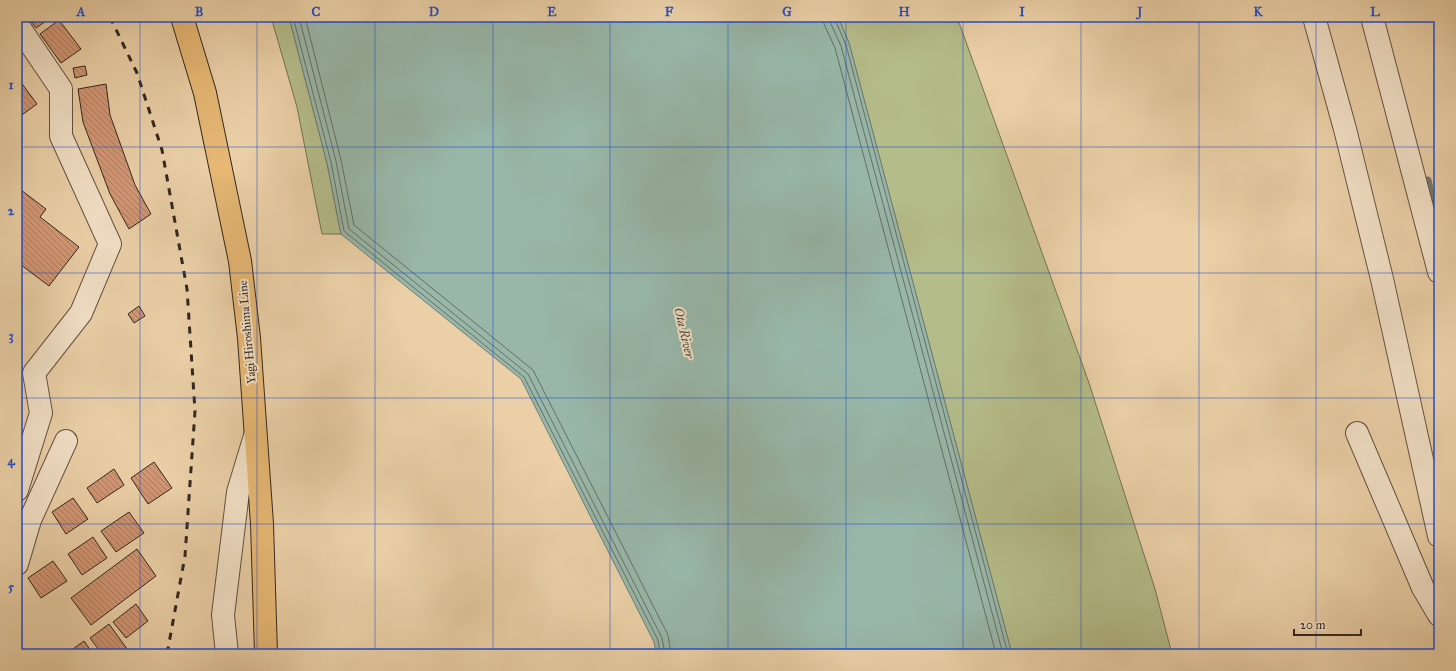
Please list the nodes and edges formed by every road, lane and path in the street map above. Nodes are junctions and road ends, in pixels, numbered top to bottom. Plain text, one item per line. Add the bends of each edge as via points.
1 (182, 17) edge
2 (1314, 17) edge
3 (1372, 17) edge
4 (17, 24) edge
5 (1439, 272) edge
6 (1356, 433) dead end
7 (256, 434) junction
8 (66, 441) dead end
9 (26, 442) edge
10 (17, 490) edge
11 (1439, 536) edge
12 (17, 564) edge
13 (1439, 615) edge
14 (227, 654) edge
15 (266, 654) edge

1 - 7 main road, Yagi Hiroshima Line via 205,93 240,261
2 - 11 street via 1382,279
3 - 5 street
4 - 9 street via 61,90 61,136 110,244 81,313 34,373 41,413
6 - 13 street via 1423,588
7 - 14 street via 238,492 223,615
7 - 15 main road, Yagi Hiroshima Line
8 - 12 street via 30,520
9 - 10 street

